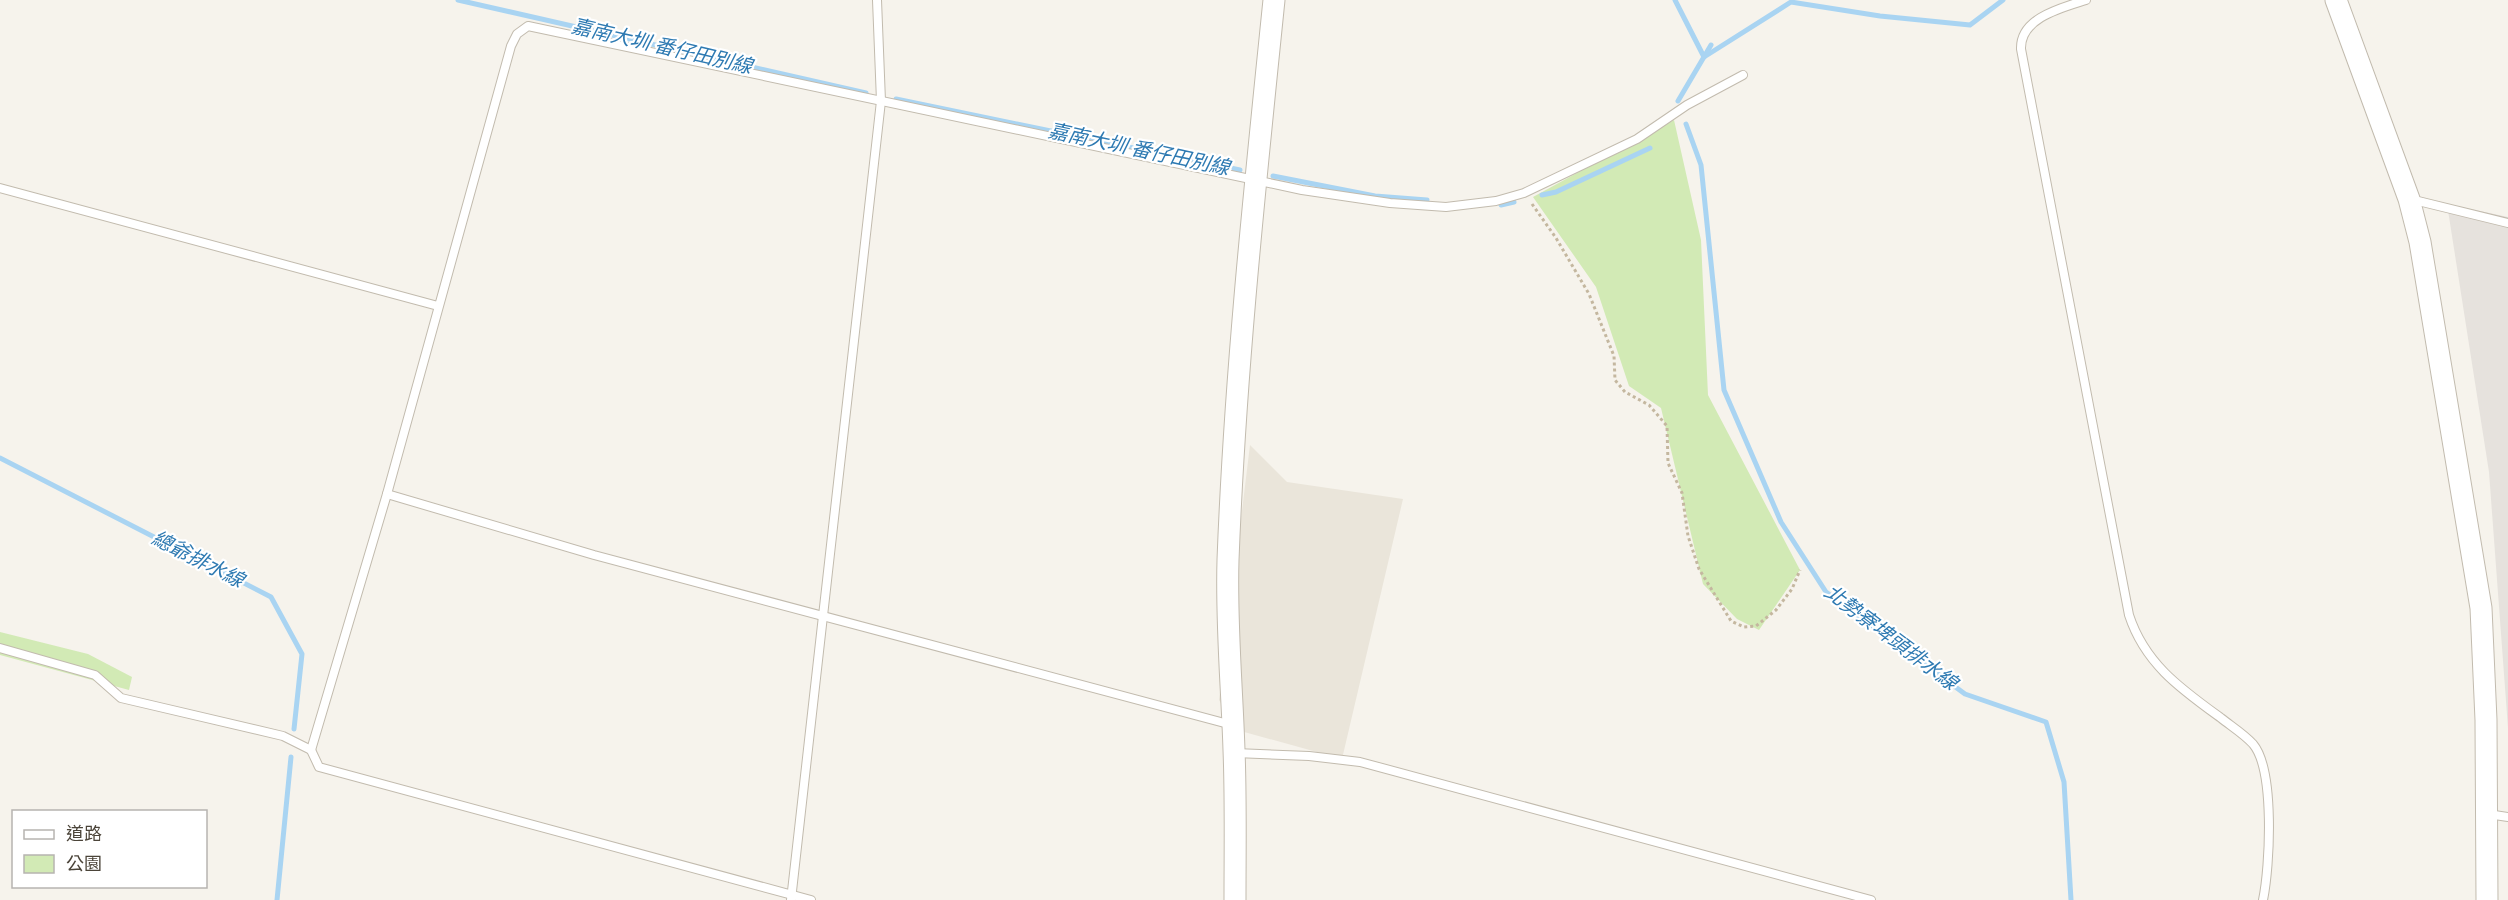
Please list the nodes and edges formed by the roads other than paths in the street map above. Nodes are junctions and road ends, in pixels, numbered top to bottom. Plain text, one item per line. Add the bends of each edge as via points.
1 (877, 0) edge
2 (1274, 0) edge
3 (2086, 0) edge
4 (2336, 0) edge
5 (1743, 75) dead end
6 (881, 101) junction
7 (1256, 178) junction
8 (0, 188) edge
9 (2409, 199) junction
10 (2508, 223) edge
11 (438, 306) junction
12 (387, 494) junction
13 (824, 617) junction
14 (0, 648) edge
15 (1233, 725) junction
16 (311, 750) junction
17 (1234, 753) junction
18 (2485, 814) junction
19 (2508, 817) edge
20 (792, 896) edge
21 (812, 900) edge
22 (1235, 900) edge
23 (1871, 900) edge
24 (2263, 900) edge
25 (2487, 900) edge

1 - 6 lane
2 - 7 street
3 - 24 lane via 2033,21 2022,34 2021,49 2129,615 2140,642 2157,667 2245,736 2264,762 2267,880
4 - 9 street
5 - 7 lane via 1637,139 1524,193 1496,201 1446,207 1390,203 1302,190
6 - 7 lane
6 - 11 lane via 528,26 517,34 511,46
6 - 13 lane
7 - 15 street via 1228,560
8 - 11 lane
9 - 10 lane
9 - 18 street via 2420,242 2481,608 2487,720
11 - 12 lane
12 - 13 lane
12 - 16 lane
13 - 15 lane
13 - 20 lane
14 - 16 lane via 95,675 121,698 283,736
15 - 17 street
16 - 20 lane via 318,767
17 - 22 street
17 - 23 lane via 1360,762
18 - 19 lane
18 - 25 street
20 - 21 lane

